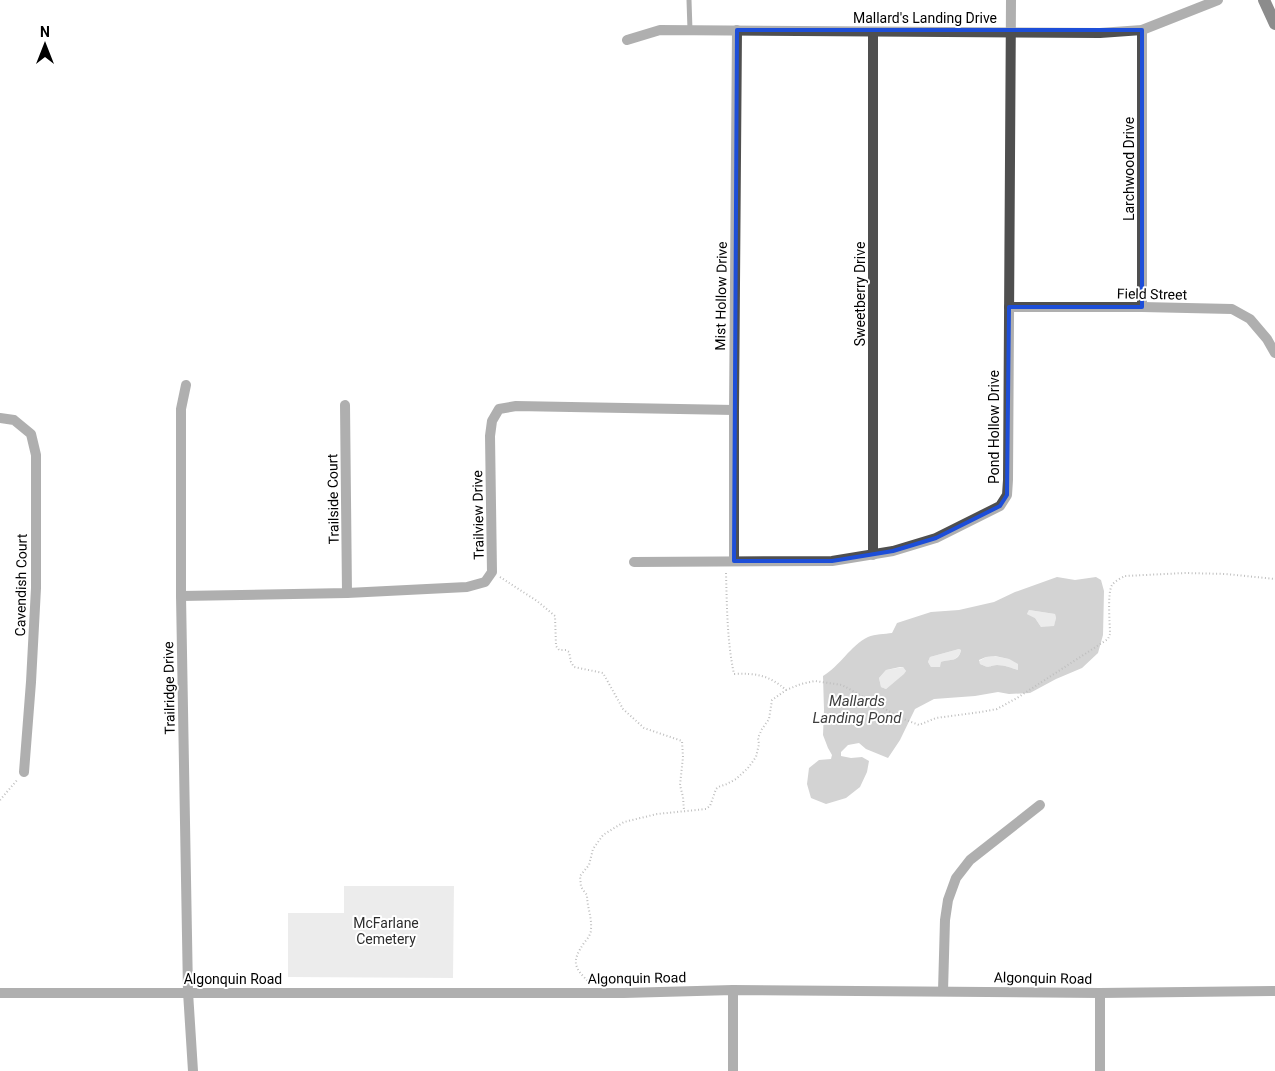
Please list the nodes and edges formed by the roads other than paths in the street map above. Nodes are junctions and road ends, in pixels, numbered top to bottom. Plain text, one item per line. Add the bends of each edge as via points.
1 (689, 0) edge
2 (1011, 0) edge
3 (1218, 0) edge
4 (1264, 0) edge
5 (1275, 24) edge
6 (690, 30) junction
7 (737, 30) junction
8 (1142, 30) junction
9 (873, 32) junction
10 (1010, 32) junction
11 (627, 40) dead end
12 (1009, 307) junction
13 (1142, 307) junction
14 (1275, 352) edge
15 (186, 385) dead end
16 (345, 405) dead end
17 (734, 410) junction
18 (0, 418) edge
19 (874, 555) junction
20 (730, 561) junction
21 (634, 562) dead end
22 (347, 593) junction
23 (181, 596) junction
24 (24, 772) road end
25 (1040, 805) dead end
26 (733, 990) junction
27 (943, 991) junction
28 (1275, 991) edge
29 (188, 992) junction
30 (0, 993) edge
31 (1100, 993) junction
32 (193, 1071) edge
33 (733, 1071) edge
34 (1100, 1071) edge

1 - 6 lane
2 - 10 street, Pond Hollow Drive
3 - 8 street, Mallard's Landing Drive
4 - 5 main road
6 - 7 street, Mallard's Landing Drive
6 - 11 street, Mallard's Landing Drive via 660,30
7 - 9 street, Mallard's Landing Drive
7 - 17 street, Mist Hollow Drive
8 - 10 street, Mallard's Landing Drive
8 - 13 street, Larchwood Drive
9 - 10 street, Mallard's Landing Drive
9 - 19 street, Sweetberry Drive
10 - 12 street, Pond Hollow Drive
12 - 13 street, Field Street
12 - 19 street, Pond Hollow Drive via 1007,495 1000,506 936,538
13 - 14 street, Field Street via 1232,310 1250,318
15 - 23 street, Trailridge Drive via 181,409
16 - 22 street, Trailside Court
17 - 20 street, Mist Hollow Drive
17 - 22 street, Trailview Drive via 516,406 499,409 492,421 490,436 492,572 485,582 467,587
18 - 24 street, Cavendish Court via 14,420 31,434 36,455 36,588
19 - 20 street, Pond Hollow Drive via 832,561
20 - 21 street, Pond Hollow Drive
22 - 23 street, Trailview Drive
23 - 29 street, Trailridge Drive
25 - 27 street via 970,860 956,878 945,920
26 - 27 street, Algonquin Road
26 - 29 street, Algonquin Road
26 - 33 street
27 - 31 street, Algonquin Road
28 - 31 street, Algonquin Road
29 - 30 street, Algonquin Road
29 - 32 street, Trailridge Drive
31 - 34 street

